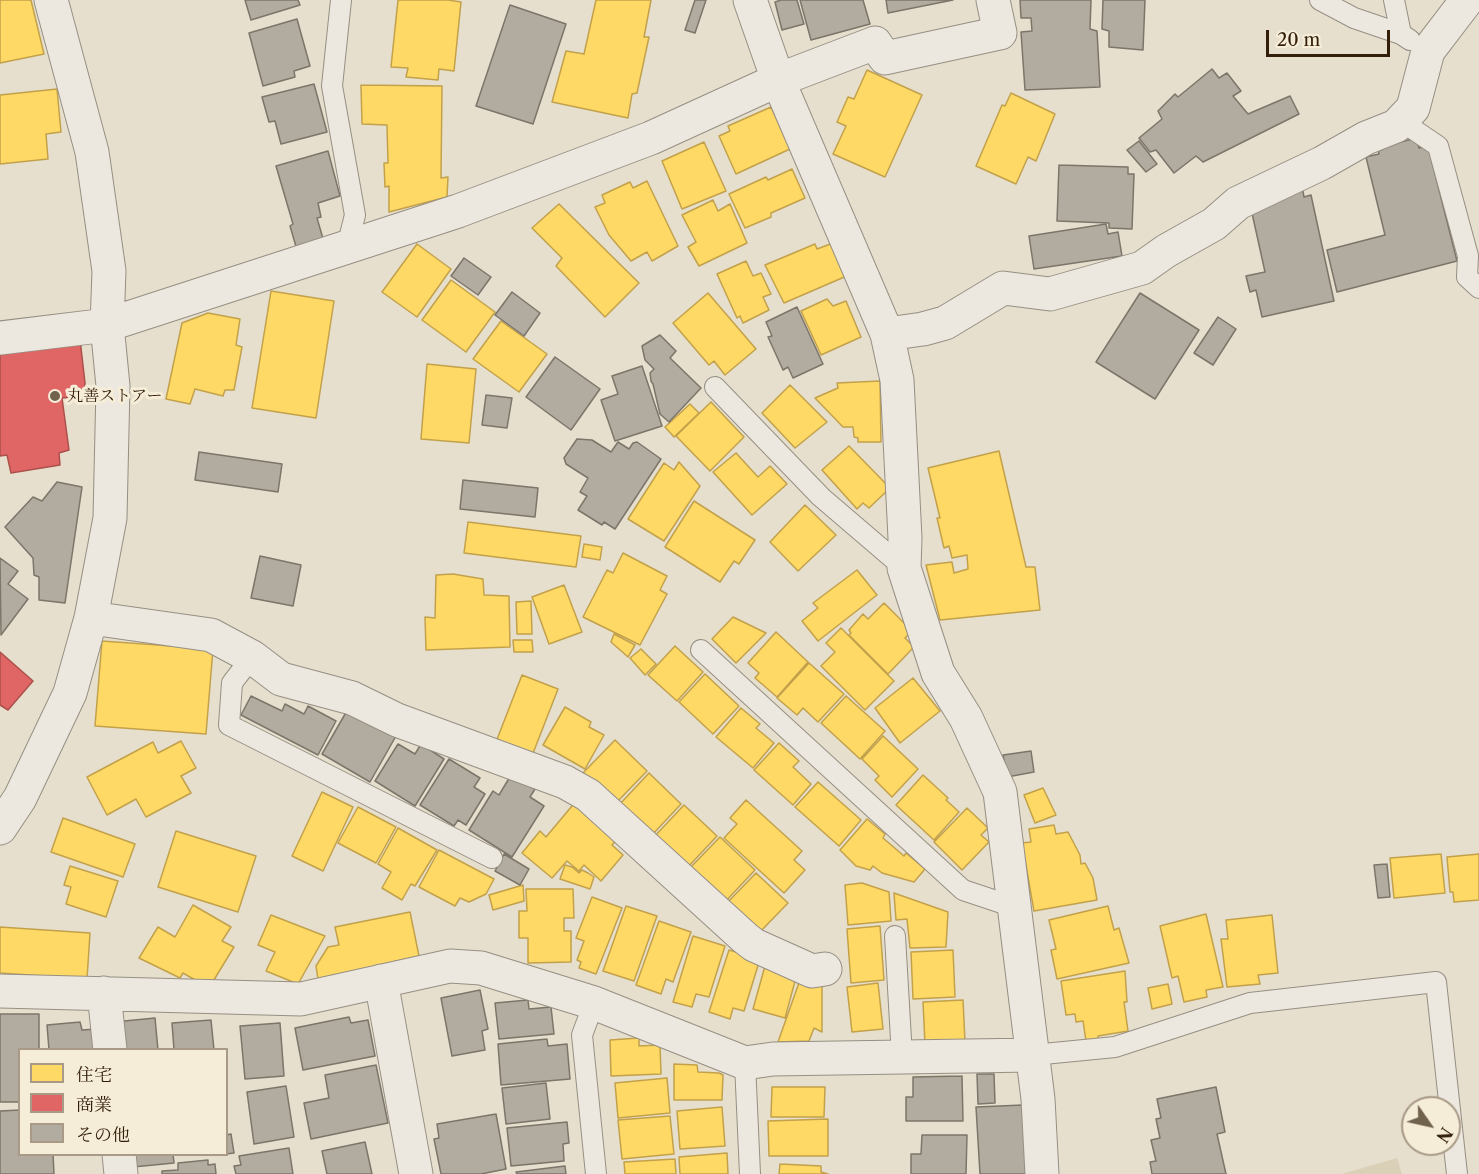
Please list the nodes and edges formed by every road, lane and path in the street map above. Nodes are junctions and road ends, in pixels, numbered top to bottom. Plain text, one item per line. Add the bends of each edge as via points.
1 (51, 0) edge
2 (341, 0) edge
3 (750, 0) edge
4 (993, 0) edge
5 (1320, 0) edge
6 (1394, 0) edge
7 (1467, 0) edge
8 (1401, 34) junction
9 (1428, 51) junction
10 (778, 80) junction
11 (1401, 121) junction
12 (347, 247) junction
13 (1479, 288) edge
14 (107, 325) junction
15 (887, 334) junction
16 (0, 338) edge
17 (715, 387) dead end
18 (904, 568) junction
19 (91, 618) junction
20 (701, 650) dead end
21 (252, 657) junction
22 (0, 828) edge
23 (492, 858) dead end
24 (1014, 907) junction
25 (895, 936) dead end
26 (825, 969) dead end
27 (381, 981) junction
28 (0, 991) edge
29 (104, 993) junction
30 (594, 1003) junction
31 (110, 1048) edge
32 (1033, 1055) junction
33 (902, 1057) junction
34 (745, 1063) junction
35 (119, 1156) edge
36 (121, 1174) edge
37 (416, 1174) edge
38 (596, 1174) edge
39 (750, 1174) edge
40 (1042, 1174) edge
41 (1457, 1174) edge

1 - 14 street via 92,152 109,271
2 - 12 lane via 332,86 355,215
3 - 10 street
4 - 10 street via 1000,33 885,58 875,44
5 - 8 lane via 1354,18
6 - 8 lane
7 - 9 street
8 - 9 lane
9 - 11 street via 1413,108
10 - 12 street via 641,142 458,211
10 - 15 street
11 - 13 lane via 1438,146 1468,256 1467,277
11 - 15 street via 1238,203 1214,224 1142,268 1050,294 1002,288 945,322
12 - 14 street
14 - 16 street
14 - 19 street via 113,386 110,518
15 - 18 street via 897,380
17 - 18 lane via 821,497
18 - 24 street via 938,673 966,718 1000,792
19 - 21 street via 211,634
19 - 22 street via 70,693 20,798
20 - 24 lane via 963,890
21 - 23 lane via 232,683 229,725
21 - 26 street via 281,679 352,698 397,720 565,782 588,795 754,945 812,971
24 - 32 street
25 - 33 lane
27 - 29 street via 301,999
27 - 30 street via 450,966 481,968
27 - 37 street
28 - 29 street
29 - 31 street
30 - 34 street
30 - 38 lane via 582,1035
32 - 33 street
32 - 40 street
32 - 41 lane via 1115,1047 1250,1003 1436,982
33 - 34 street
34 - 39 lane
35 - 36 street

